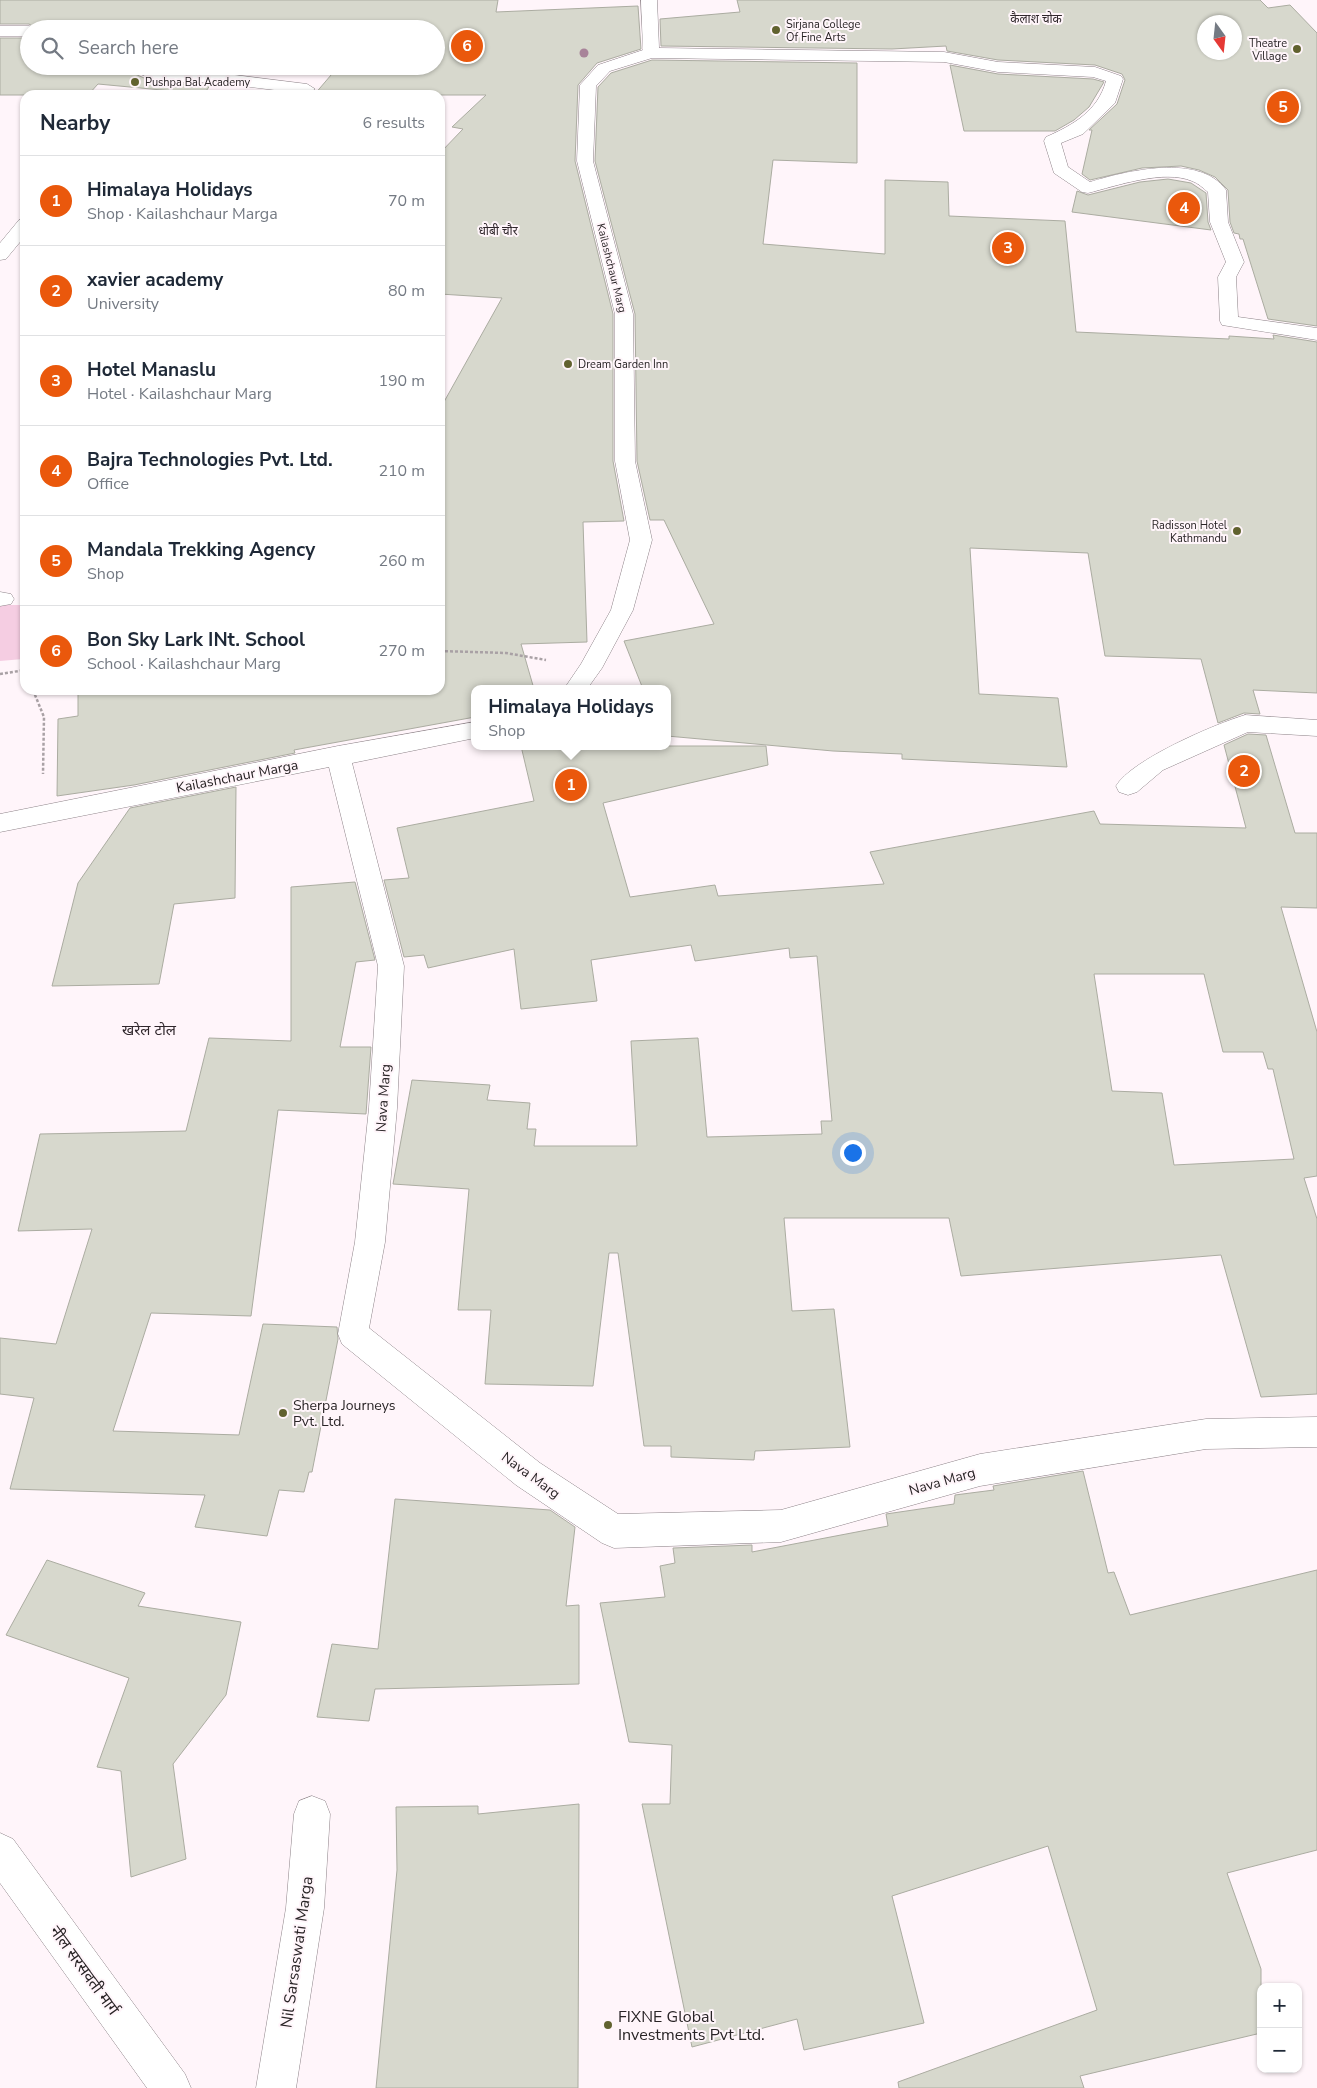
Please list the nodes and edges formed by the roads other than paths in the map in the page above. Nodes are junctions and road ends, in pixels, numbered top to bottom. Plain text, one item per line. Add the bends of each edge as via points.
1 (649, 0) edge
2 (0, 31) edge
3 (20, 31) edge
4 (651, 53) junction
5 (154, 75) edge
6 (307, 89) dead end
7 (20, 230) edge
8 (0, 255) edge
9 (1317, 334) edge
10 (578, 685) edge
11 (1317, 728) edge
12 (471, 731) edge
13 (338, 756) junction
14 (1128, 786) dead end
15 (0, 823) edge
16 (1317, 1432) edge
17 (312, 1814) dead end
18 (0, 1852) edge
19 (171, 2088) edge
20 (276, 2088) edge

1 - 4 street
2 - 3 street
4 - 9 street, Kailashchaur Marg via 944,56 998,67 1095,72 1115,79 1109,100 1077,130 1052,140 1060,169 1088,188 1161,173 1198,176 1217,190 1219,222 1235,262 1227,278 1229,321
4 - 10 street, Kailashchaur Marg via 604,68 588,85 585,161 624,314 625,461 641,540 622,610
5 - 6 street via 211,77
7 - 8 street
11 - 14 street via 1245,723 1154,764
12 - 13 street, Kailashchaur Marga
13 - 15 street, Kailashchaur Marga
13 - 16 street, Nava Marg via 392,966 370,1242 353,1334 528,1474 614,1532 781,1526 980,1470 1206,1434
17 - 20 street, Nil Sarsaswati Marga via 305,1908
18 - 19 street, नील सरसवती मार्ग

